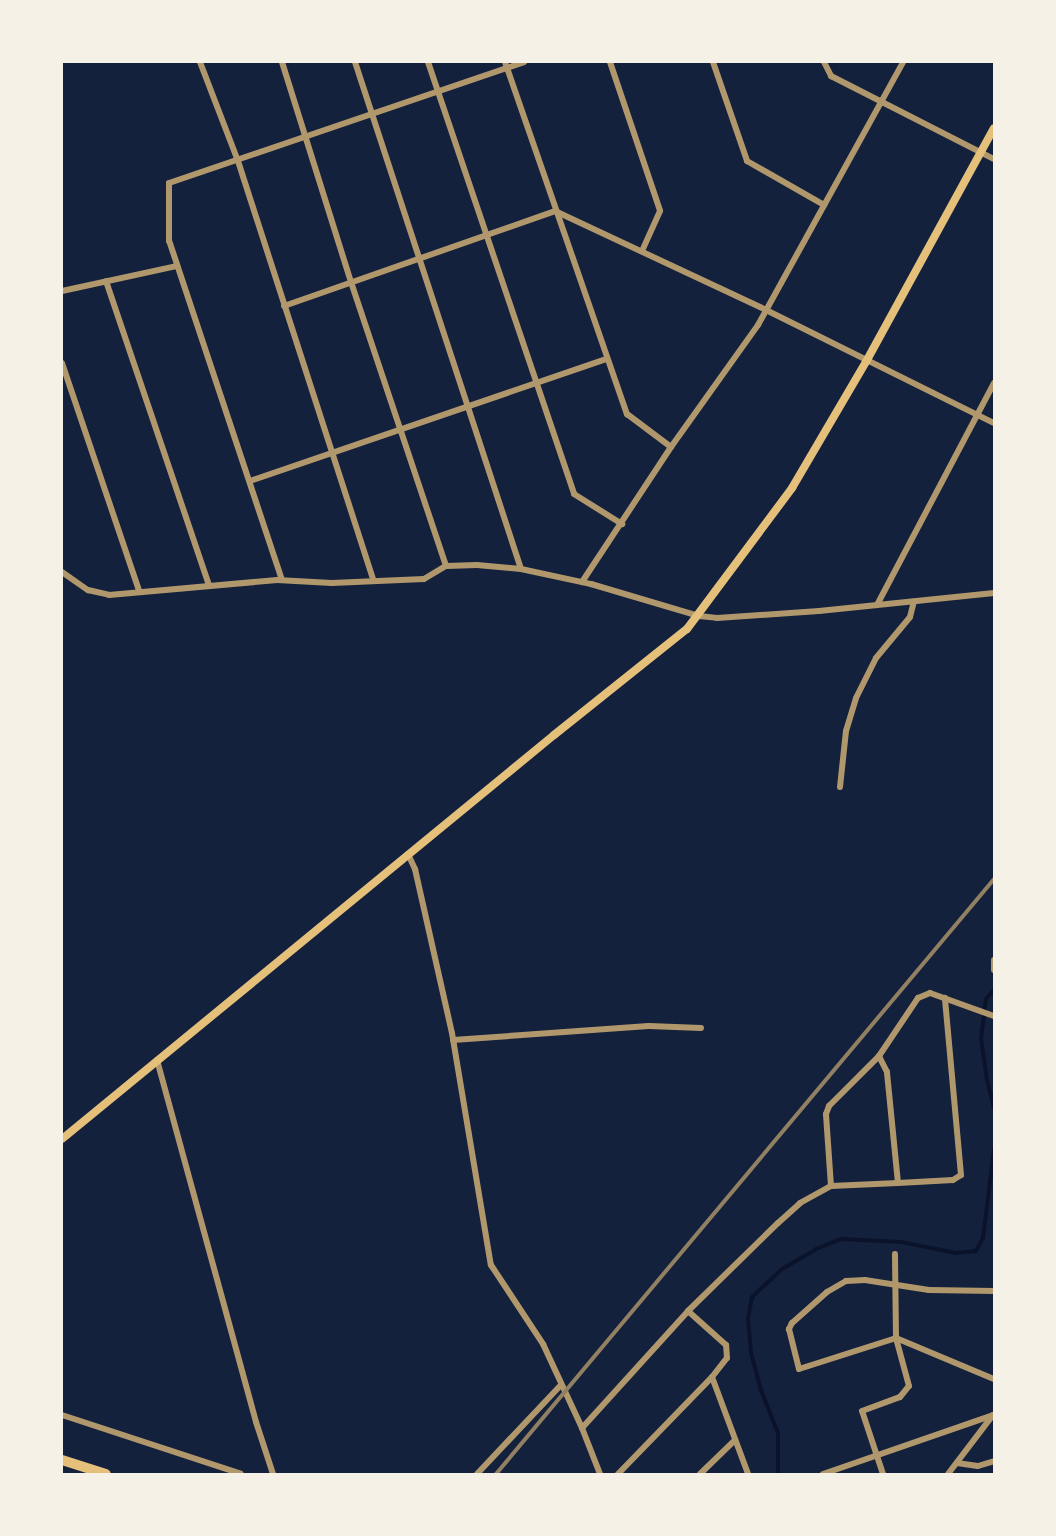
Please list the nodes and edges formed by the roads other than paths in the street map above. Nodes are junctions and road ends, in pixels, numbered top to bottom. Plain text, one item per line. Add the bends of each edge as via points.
1 (200, 62) edge
2 (282, 62) edge
3 (355, 62) edge
4 (428, 62) edge
5 (524, 62) edge
6 (610, 62) edge
7 (713, 62) edge
8 (824, 62) edge
9 (903, 62) edge
10 (506, 64) edge
11 (438, 92) junction
12 (880, 102) junction
13 (372, 115) junction
14 (994, 128) edge
15 (306, 137) junction
16 (981, 153) junction
17 (994, 159) edge
18 (238, 161) junction
19 (824, 205) junction
20 (555, 211) junction
21 (487, 236) junction
22 (642, 251) junction
23 (419, 259) junction
24 (177, 266) junction
25 (106, 281) junction
26 (351, 282) junction
27 (62, 291) edge
28 (284, 306) junction
29 (766, 310) junction
30 (607, 359) junction
31 (867, 360) junction
32 (62, 363) edge
33 (536, 382) junction
34 (994, 383) edge
35 (469, 406) junction
36 (977, 415) junction
37 (994, 423) edge
38 (400, 428) junction
39 (671, 447) junction
40 (331, 452) junction
41 (250, 481) junction
42 (622, 524) junction
43 (446, 566) junction
44 (521, 569) junction
45 (62, 572) edge
46 (282, 580) junction
47 (374, 581) junction
48 (582, 582) junction
49 (209, 585) junction
50 (139, 591) junction
51 (994, 593) edge
52 (914, 601) junction
53 (877, 605) junction
54 (699, 616) junction
55 (840, 787) dead end
56 (408, 854) junction
57 (994, 960) edge
58 (994, 970) edge
59 (945, 998) junction
60 (994, 1016) edge
61 (702, 1028) dead end
62 (453, 1040) junction
63 (879, 1056) junction
64 (157, 1060) junction
65 (62, 1139) edge
66 (898, 1183) junction
67 (831, 1186) junction
68 (895, 1254) dead end
69 (893, 1283) junction
70 (994, 1291) edge
71 (688, 1311) junction
72 (896, 1338) junction
73 (712, 1377) junction
74 (994, 1379) edge
75 (561, 1385) junction
76 (994, 1414) edge
77 (62, 1415) edge
78 (582, 1428) junction
79 (735, 1440) junction
80 (877, 1454) junction
81 (62, 1460) edge
82 (994, 1461) edge
83 (957, 1463) junction
84 (84, 1467) junction
85 (106, 1474) edge
86 (115, 1474) edge
87 (241, 1474) edge
88 (273, 1474) edge
89 (477, 1474) edge
90 (600, 1474) edge
91 (618, 1474) edge
92 (700, 1474) edge
93 (748, 1474) edge
94 (823, 1474) edge
95 (883, 1474) edge
96 (948, 1474) edge

1 - 18 street
2 - 15 street
3 - 13 street
4 - 11 street
5 - 10 street
6 - 22 street via 660,211
7 - 19 street via 747,161
8 - 12 street via 831,76
9 - 12 street
10 - 11 street
10 - 20 street
11 - 13 street
11 - 21 street
12 - 16 street
12 - 19 street
13 - 15 street
13 - 23 street
14 - 16 main road
15 - 18 street
15 - 26 street
16 - 17 street
16 - 31 main road
18 - 24 street via 169,183 169,241
18 - 28 street
19 - 29 street
20 - 21 street
20 - 22 street
20 - 30 street
21 - 23 street
21 - 33 street
22 - 29 street
23 - 26 street
23 - 35 street
24 - 25 street
24 - 41 street
25 - 27 street
25 - 49 street
26 - 28 street
26 - 38 street
28 - 40 street
29 - 31 street
29 - 39 street
30 - 33 street
30 - 39 street via 627,414
31 - 36 street
31 - 54 main road via 792,488
32 - 50 street
33 - 35 street
33 - 42 street via 574,494
34 - 36 street
35 - 38 street
35 - 44 street
36 - 37 street
36 - 53 street
38 - 40 street
38 - 43 street
39 - 42 street
40 - 41 street
40 - 47 street
41 - 46 street
42 - 48 street
43 - 44 street
43 - 47 street via 424,579
44 - 48 street
45 - 50 street via 88,590 109,595
46 - 47 street
46 - 49 street
48 - 54 street
49 - 50 street
51 - 52 street
52 - 53 street
52 - 55 street via 910,617 876,658 856,698 846,731
53 - 54 street via 740,617
54 - 56 main road
56 - 62 street via 415,869
56 - 64 main road
57 - 58 street
59 - 60 street
59 - 63 street via 930,993 918,998
59 - 66 street via 961,1175 953,1180
61 - 62 street via 649,1026
62 - 75 street via 491,1265 543,1344
63 - 66 street via 887,1072
63 - 67 street via 829,1106 826,1114
64 - 65 main road
64 - 88 street
66 - 67 street
67 - 71 street via 791,1211
68 - 69 street
69 - 70 street via 929,1290
69 - 72 street
69 - 72 street via 846,1281 827,1292 789,1329 801,1370
71 - 73 street via 727,1347 727,1358
71 - 78 street
72 - 74 street
72 - 80 street via 908,1390 900,1397 862,1411
73 - 79 street
73 - 91 street
75 - 78 street
75 - 89 street
76 - 80 street
76 - 83 street
77 - 87 street
78 - 90 street
79 - 92 street
79 - 93 street
80 - 94 street
80 - 95 street
81 - 84 highway
82 - 83 street via 978,1466
83 - 96 street
84 - 85 highway
84 - 86 highway

